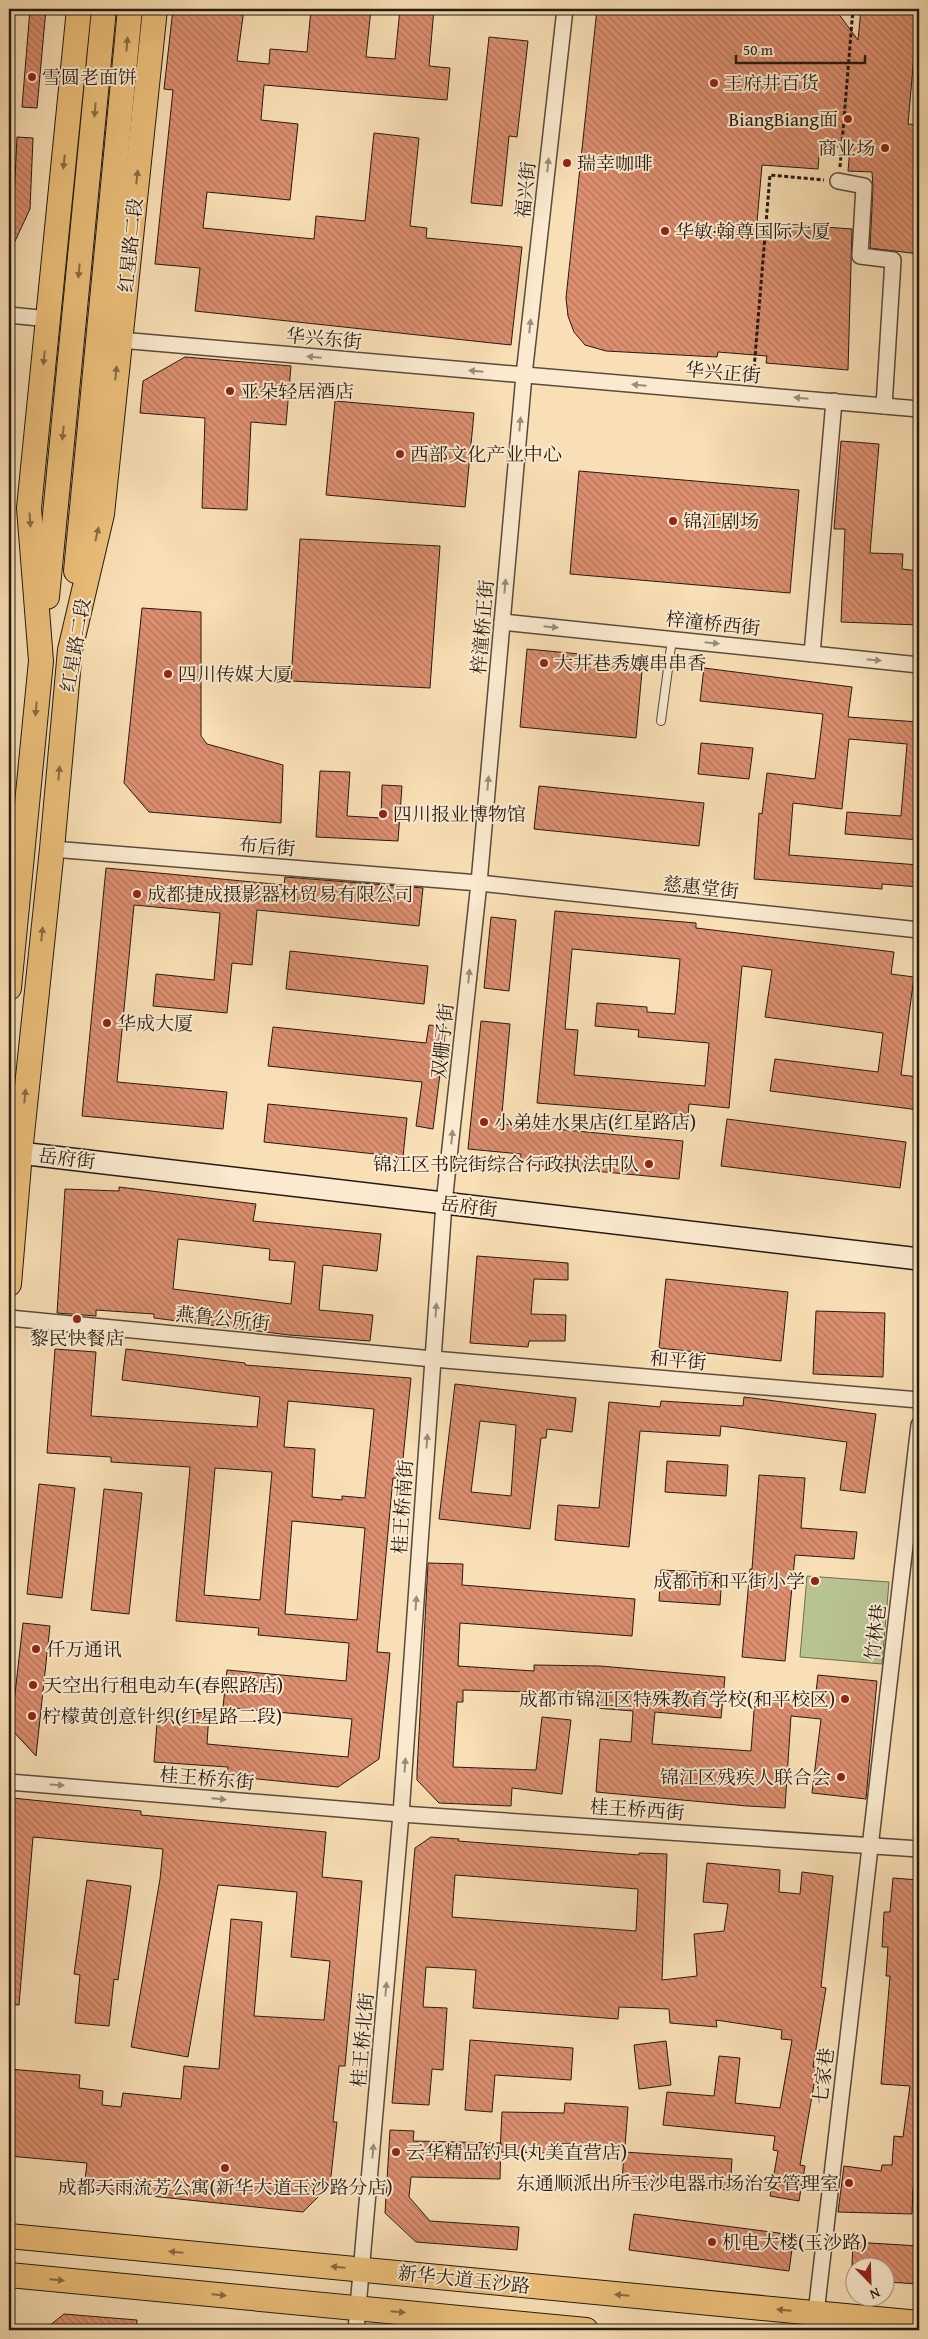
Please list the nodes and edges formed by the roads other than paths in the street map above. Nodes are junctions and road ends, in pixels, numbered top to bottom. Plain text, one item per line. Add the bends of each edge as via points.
1 (79, 9) edge
2 (104, 9) edge
3 (130, 9) edge
4 (155, 9) edge
5 (565, 9) edge
6 (838, 181) road end
7 (9, 315) edge
8 (48, 319) junction
9 (120, 340) junction
10 (524, 375) junction
11 (834, 401) junction
12 (884, 406) junction
13 (919, 409) edge
14 (502, 622) junction
15 (672, 639) junction
16 (70, 650) junction
17 (812, 654) junction
18 (41, 661) junction
19 (919, 665) edge
20 (661, 721) dead end
21 (16, 846) edge
22 (52, 849) junction
23 (478, 884) junction
24 (919, 930) edge
25 (9, 988) edge
26 (12, 1152) edge
27 (444, 1203) junction
28 (919, 1259) edge
29 (9, 1284) edge
30 (9, 1318) edge
31 (433, 1359) junction
32 (919, 1400) edge
33 (919, 1425) edge
34 (9, 1782) edge
35 (401, 1814) junction
36 (871, 1844) junction
37 (919, 1849) edge
38 (9, 2236) edge
39 (362, 2270) junction
40 (9, 2275) edge
41 (816, 2313) junction
42 (357, 2320) edge
43 (919, 2323) edge
44 (586, 2330) edge

1 -> 8 main road, 红星路二段
2 -> 18 main road
16 -> 3 main road
9 -> 4 main road, 红星路二段
10 -> 5 street, 福兴街
6 - 12 street via 864,186 860,256 893,260
7 - 8 street
8 -> 18 main road, 红星路二段 via 29,508
10 -> 9 street, 华兴东街
16 -> 9 main road, 红星路二段 via 102,514
11 -> 10 street, 华兴正街
14 -> 10 street, 梓潼桥正街
11 - 12 street, 华兴正街
11 - 17 street
12 - 13 street, 华兴正街
14 -> 15 street, 梓潼桥西街
23 -> 14 street, 梓潼桥正街
15 -> 17 street, 梓潼桥西街
15 - 20 lane
22 -> 16 main road, 红星路二段
17 -> 19 street, 梓潼桥西街
18 -> 21 main road, 红星路二段
21 - 25 main road, 红星路二段
22 - 23 street, 布后街
26 -> 22 main road, 红星路二段
23 - 24 street, 慈惠堂街
27 -> 23 street, 双栅子街
26 - 27 street, 岳府街
26 - 29 main road, 红星路二段
27 - 28 street, 岳府街
31 -> 27 street, 桂王桥南街
30 - 31 street, 燕鲁公所街
31 - 32 street, 和平街
35 -> 31 street, 桂王桥南街
33 - 36 street, 竹林巷
34 -> 35 street, 桂王桥东街
35 - 36 street, 桂王桥西街
39 -> 35 street, 桂王桥北街
36 - 37 street, 桂王桥西街
36 - 41 street, 七家巷
39 -> 38 main road, 新华大道玉沙路
41 -> 39 main road, 新华大道玉沙路
39 - 42 street, 桂王桥北街
40 -> 42 main road, 新华大道玉沙路
41 - 43 main road, 新华大道玉沙路
42 -> 44 main road, 新华大道玉沙路

